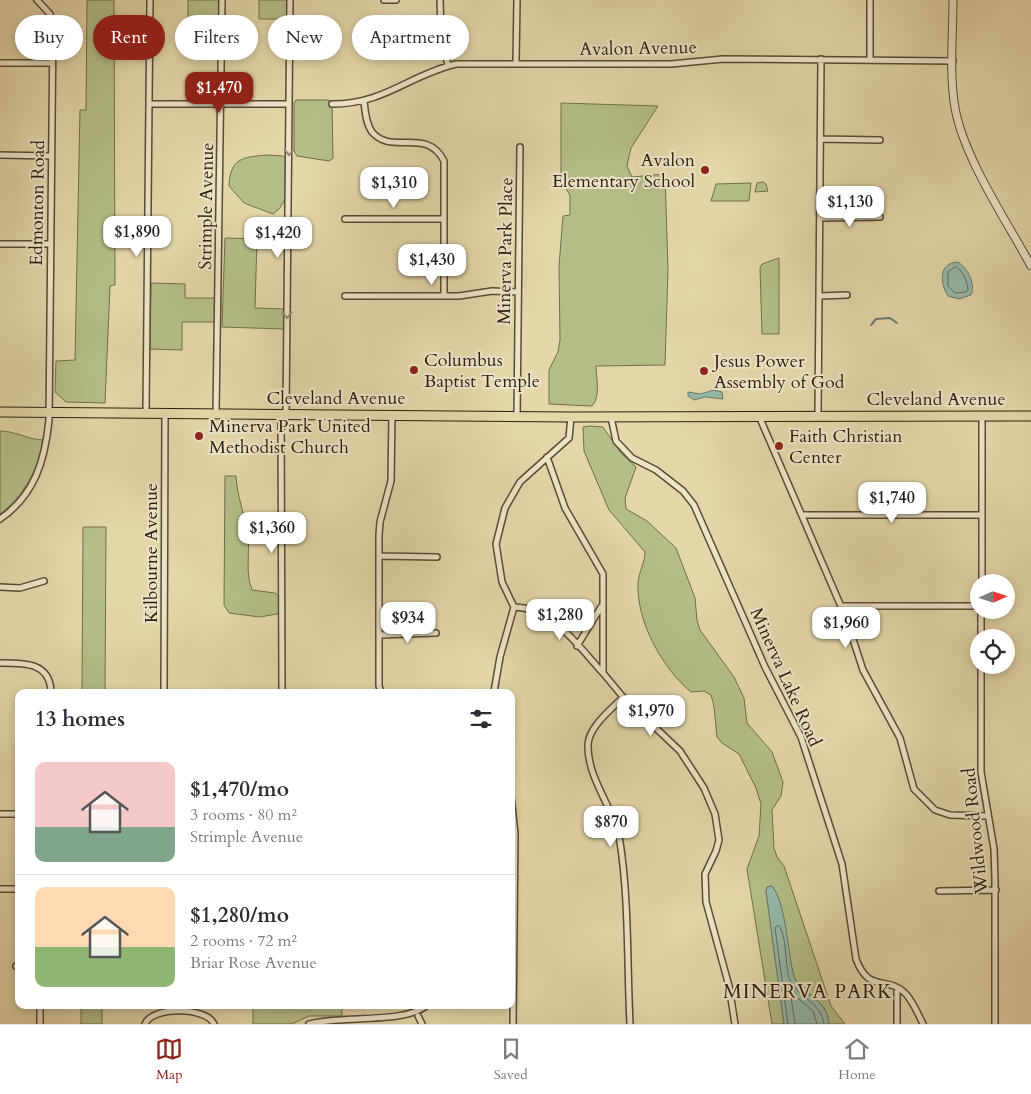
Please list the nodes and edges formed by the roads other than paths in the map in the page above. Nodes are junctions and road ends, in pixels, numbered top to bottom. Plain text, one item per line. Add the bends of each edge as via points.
1 (37, 0) edge
2 (150, 0) edge
3 (222, 0) edge
4 (290, 0) edge
5 (384, 0) edge
6 (396, 0) edge
7 (440, 0) edge
8 (517, 0) edge
9 (870, 0) edge
10 (953, 0) edge
11 (821, 59) junction
12 (870, 60) junction
13 (953, 62) junction
14 (0, 63) edge
15 (52, 63) junction
16 (516, 63) junction
17 (448, 66) junction
18 (364, 102) junction
19 (149, 104) junction
20 (221, 104) junction
21 (289, 104) junction
22 (332, 104) dead end
23 (820, 139) junction
24 (880, 140) dead end
25 (520, 147) dead end
26 (0, 155) edge
27 (52, 156) junction
28 (820, 218) junction
29 (880, 218) dead end
30 (345, 219) dead end
31 (444, 219) junction
32 (0, 244) edge
33 (51, 244) junction
34 (1031, 266) edge
35 (518, 292) junction
36 (847, 295) dead end
37 (345, 296) dead end
38 (444, 296) junction
39 (819, 296) junction
40 (0, 412) edge
41 (49, 413) junction
42 (146, 413) junction
43 (216, 413) junction
44 (165, 414) junction
45 (284, 415) junction
46 (392, 415) junction
47 (759, 415) junction
48 (818, 415) junction
49 (517, 416) junction
50 (982, 416) junction
51 (1031, 416) edge
52 (571, 417) junction
53 (611, 417) junction
54 (547, 457) junction
55 (802, 515) junction
56 (982, 515) junction
57 (0, 519) edge
58 (379, 556) junction
59 (437, 557) dead end
60 (982, 574) edge
61 (44, 581) dead end
62 (0, 587) edge
63 (602, 606) junction
64 (841, 606) junction
65 (970, 606) edge
66 (514, 607) junction
67 (436, 633) dead end
68 (379, 634) junction
69 (577, 646) junction
70 (0, 663) edge
71 (603, 673) junction
72 (981, 674) edge
73 (50, 689) edge
74 (164, 689) edge
75 (282, 689) edge
76 (380, 689) edge
77 (495, 689) edge
78 (623, 697) junction
79 (0, 814) edge
80 (15, 814) edge
81 (987, 816) junction
82 (15, 889) edge
83 (0, 890) edge
84 (996, 890) junction
85 (939, 891) dead end
86 (897, 988) junction
87 (40, 1009) edge
88 (424, 1009) edge
89 (513, 1009) edge
90 (418, 1016) junction
91 (408, 1021) dead end
92 (40, 1024) edge
93 (145, 1024) edge
94 (214, 1024) edge
95 (309, 1024) edge
96 (390, 1024) edge
97 (422, 1024) edge
98 (513, 1024) edge
99 (630, 1024) edge
100 (734, 1024) edge
101 (897, 1024) edge
102 (923, 1024) edge
103 (995, 1024) edge

1 - 15 street, Edmonton Road via 52,19
2 - 19 street
3 - 20 street, Strimple Avenue
4 - 21 street
5 - 6 street
7 - 17 street via 441,33
8 - 16 street
9 - 12 street
10 - 13 street
11 - 12 street, Avalon Avenue
11 - 16 street, Avalon Avenue via 723,59 671,64
11 - 23 street
12 - 13 street, Avalon Avenue
13 - 34 street via 954,106 963,139
14 - 15 street
15 - 27 street, Edmonton Road
16 - 17 street, Avalon Avenue
17 - 18 street, Avalon Avenue via 434,69 396,90
18 - 22 street, Avalon Avenue
18 - 31 street via 372,131 382,139 430,144 439,152 444,161
19 - 20 street
19 - 42 street
20 - 21 street
20 - 43 street, Strimple Avenue
21 -> 45 street
23 - 24 street
23 - 28 street
25 - 35 street, Minerva Park Place
26 - 27 street
27 - 33 street, Edmonton Road
28 - 29 street
28 - 39 street
30 - 31 street
31 - 38 street
32 - 33 street
33 - 41 street, Edmonton Road
35 - 38 street
35 - 49 street, Minerva Park Place
36 - 39 street
37 - 38 street
39 - 48 street
40 - 41 main road, Cleveland Avenue
41 - 42 main road, Cleveland Avenue
41 - 57 street, Edmonton Road via 46,454 32,486
42 - 44 main road, Cleveland Avenue
43 - 44 main road, Cleveland Avenue
43 - 45 main road, Cleveland Avenue
44 - 74 street, Kilbourne Avenue
45 - 46 main road, Cleveland Avenue
45 - 75 street
46 - 49 main road, Cleveland Avenue
46 - 58 street via 391,481 380,522
47 - 48 main road, Cleveland Avenue
47 - 53 main road, Cleveland Avenue
47 - 55 street
48 - 50 main road, Cleveland Avenue
49 - 52 main road, Cleveland Avenue
50 - 51 main road, Cleveland Avenue
50 - 56 street
52 - 53 main road, Cleveland Avenue
52 - 54 street via 569,438
53 - 86 street, Minerva Lake Road via 616,441 627,453 683,490 694,505 765,667 801,737 842,864 856,959 861,973 873,982
54 - 63 street via 565,508 603,574
54 - 66 street via 520,482 505,508 496,544 502,582
55 - 56 street
55 - 64 street
56 - 60 street
58 - 59 street
58 - 68 street
61 - 62 street via 20,588
63 - 69 street
63 - 71 street
64 - 65 street
64 - 81 street via 863,670 900,738 914,789 935,810 950,815
66 - 69 street via 538,613 559,625
66 - 77 street
67 - 68 street
68 - 76 street
69 - 71 street
70 - 73 street via 33,664 46,674
71 - 78 street
72 - 81 street, Wildwood Road via 981,772
78 - 99 street via 598,722 588,744 591,767 620,840
78 - 100 street via 680,751 704,788 714,814 719,840 705,874 706,902 729,986
79 - 80 street
81 - 84 street, Wildwood Road via 994,849
82 - 83 street
84 - 85 street
84 - 103 street, Wildwood Road
86 - 101 street
86 - 102 street via 906,994
87 - 92 street
88 - 90 street
89 - 98 street
90 - 91 street
90 - 97 street
93 - 94 street via 152,1015 160,1012 197,1012 206,1014
95 - 96 street

